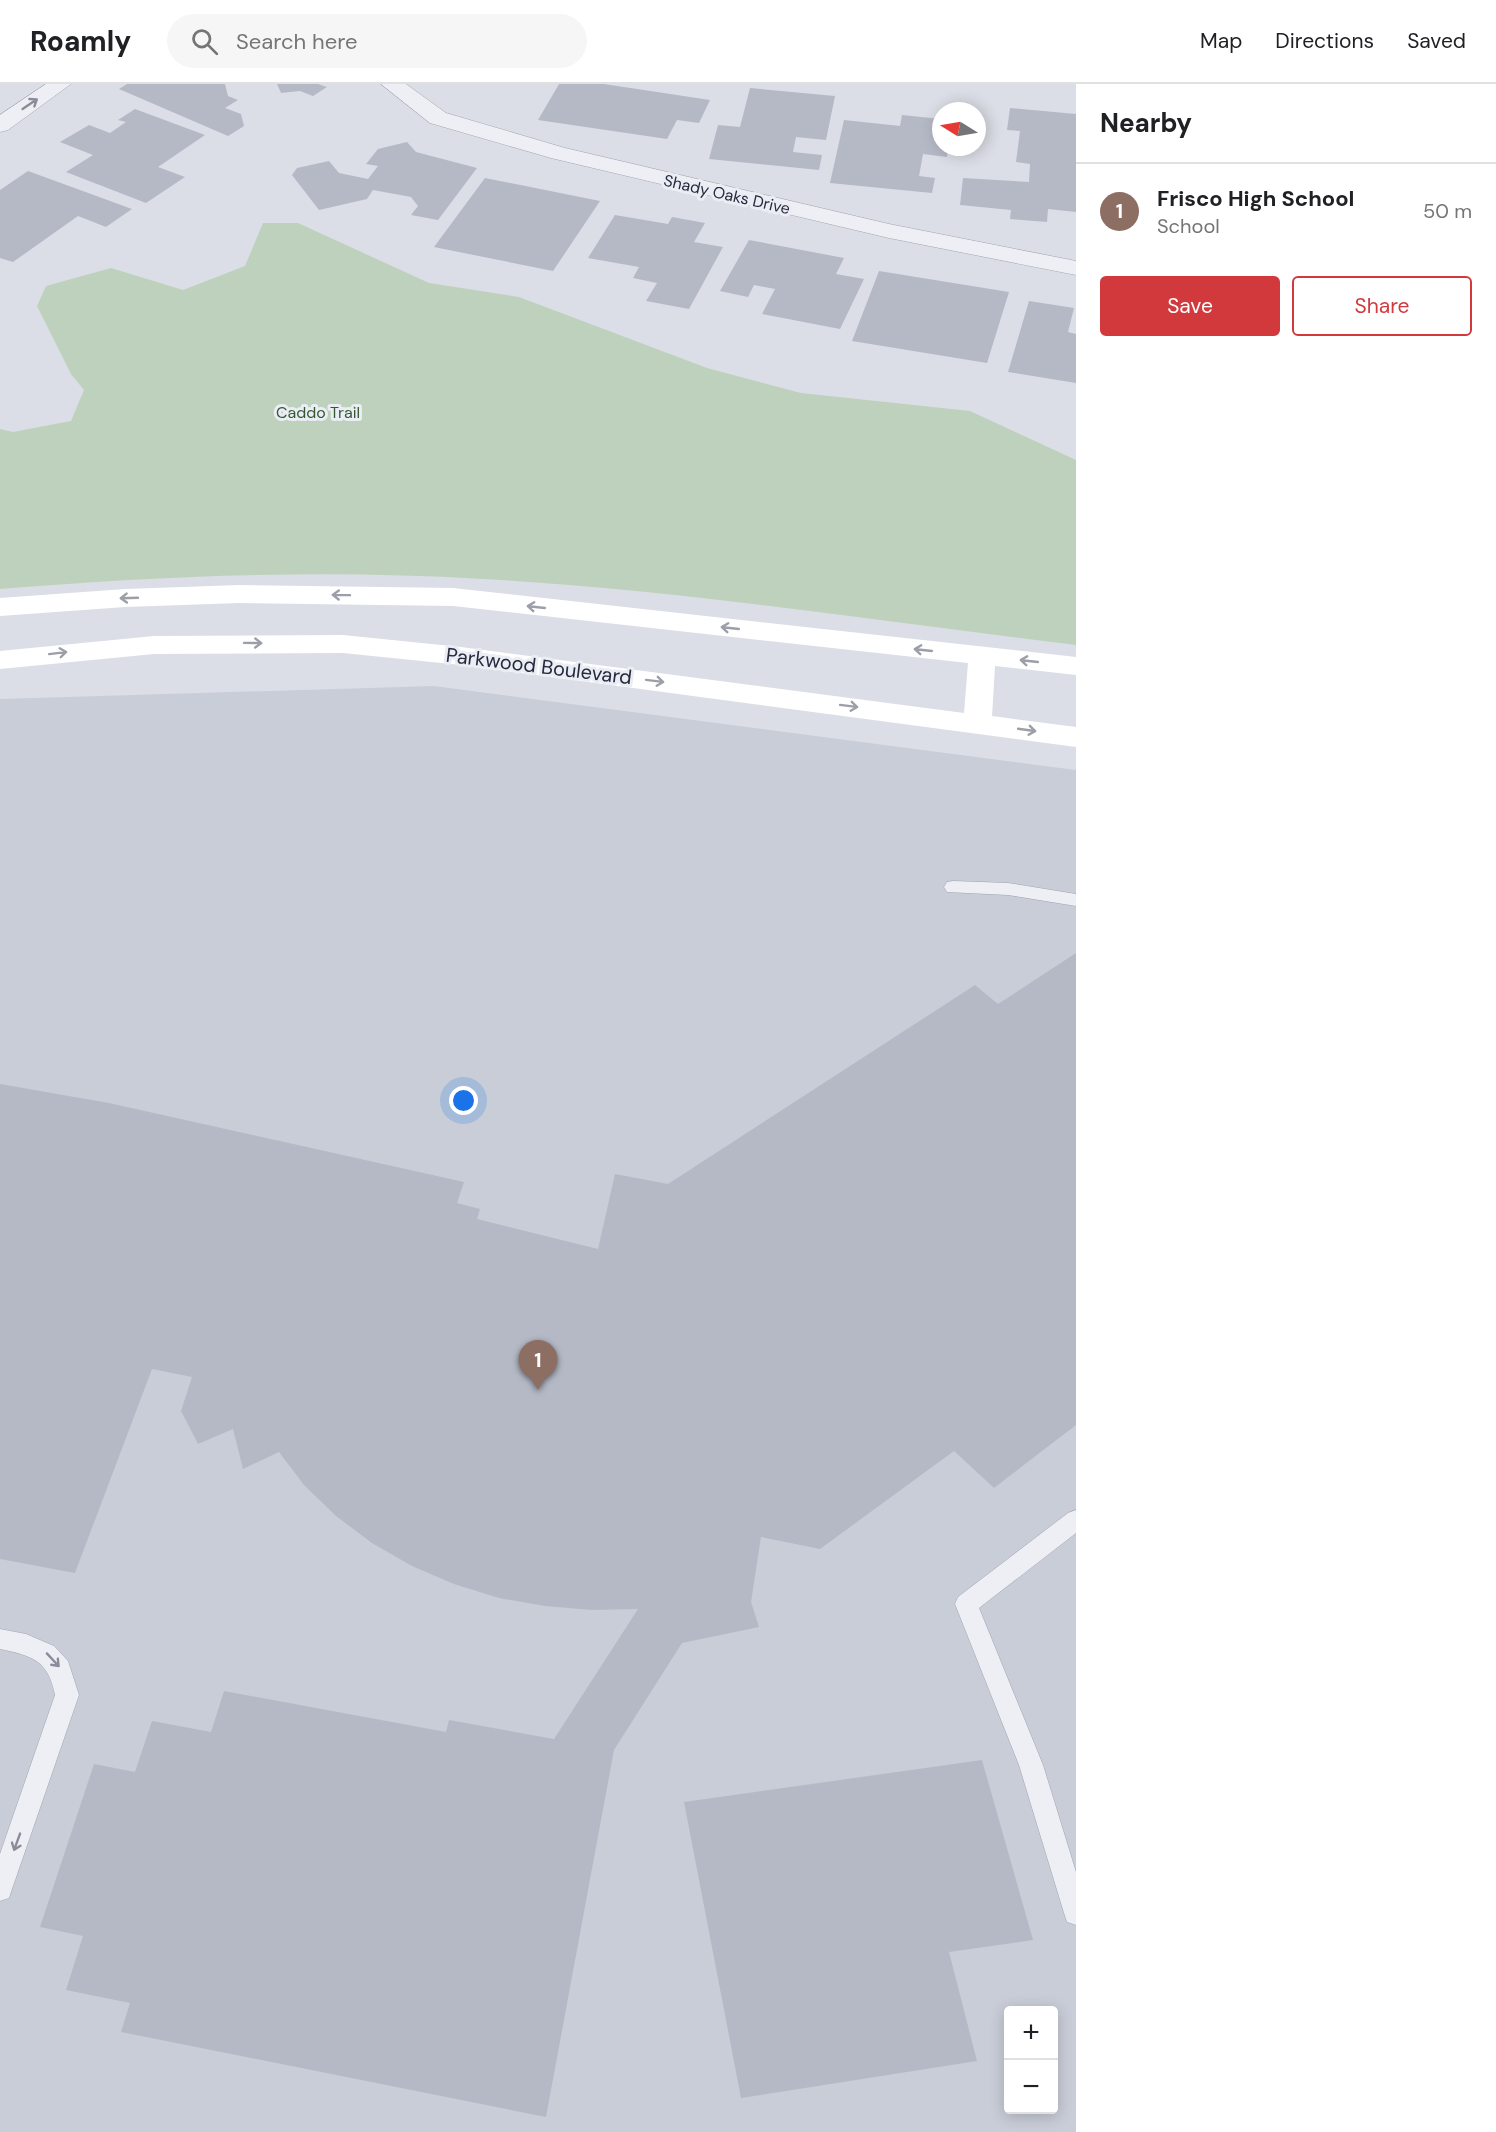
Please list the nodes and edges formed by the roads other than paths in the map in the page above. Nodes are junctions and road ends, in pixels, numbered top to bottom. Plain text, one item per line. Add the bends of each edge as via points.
1 (60, 84) edge
2 (392, 84) edge
3 (0, 125) edge
4 (1076, 268) edge
5 (0, 607) edge
6 (982, 657) junction
7 (0, 660) edge
8 (1076, 666) edge
9 (977, 723) junction
10 (1076, 737) edge
11 (953, 888) dead end
12 (1076, 900) edge
13 (1076, 1520) edge
14 (0, 1639) edge
15 (1070, 1874) edge
16 (0, 1888) edge
17 (1076, 1913) edge

3 -> 1 street
2 - 4 street, Shady Oaks Drive via 438,118 559,153 878,229
6 -> 5 main road via 453,597 240,594
8 -> 6 main road
6 - 9 main road
7 -> 9 main road, Parkwood Boulevard via 154,645 343,645 461,656
9 -> 10 main road, Parkwood Boulevard
11 - 12 lane via 1008,890
13 - 15 lane via 966,1604
14 -> 16 lane via 40,1649 56,1660 67,1695
15 - 17 lane

